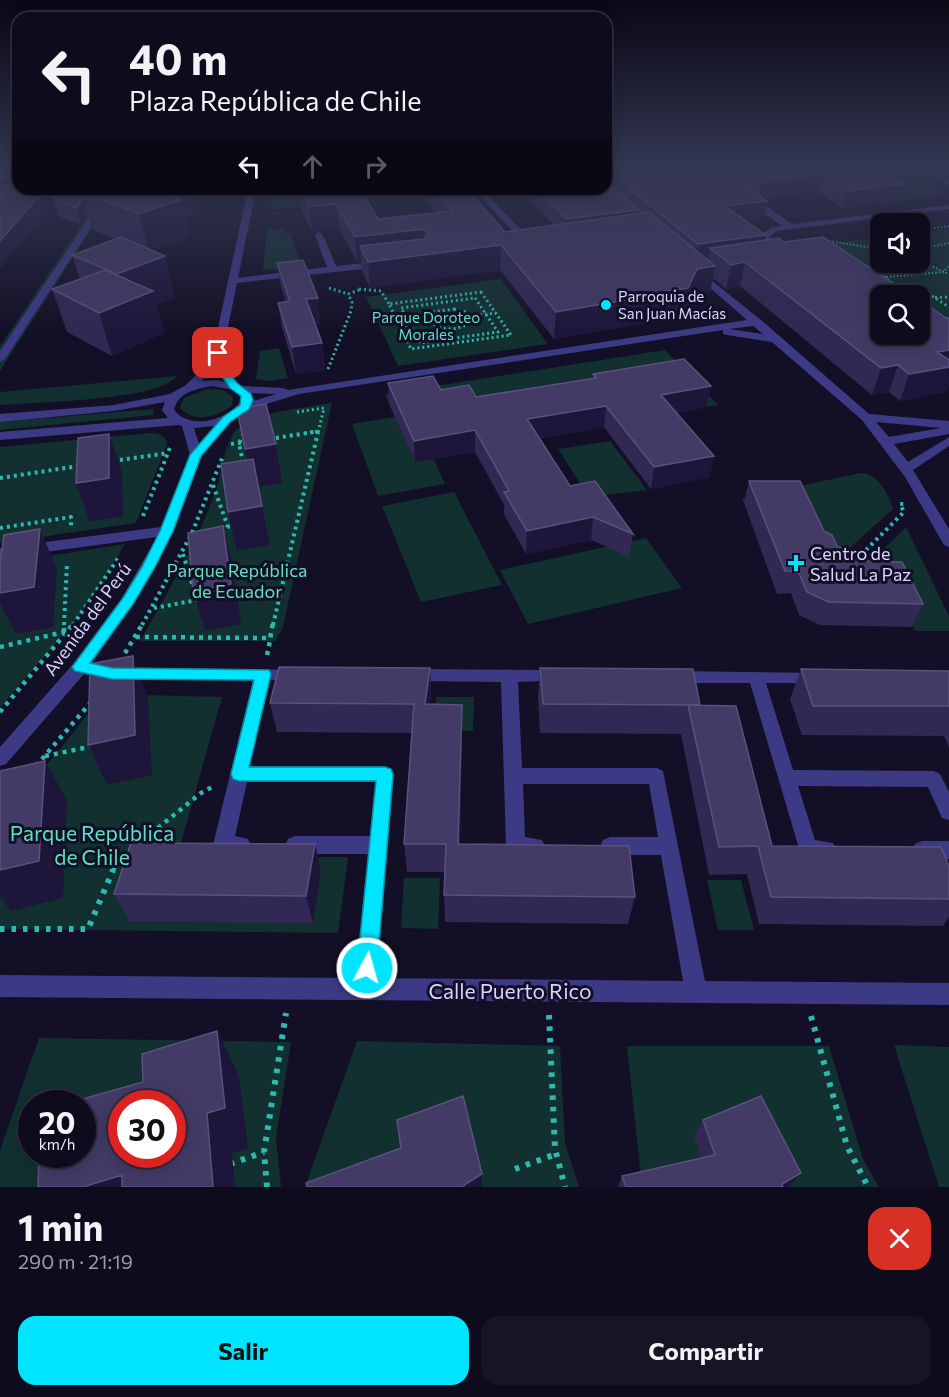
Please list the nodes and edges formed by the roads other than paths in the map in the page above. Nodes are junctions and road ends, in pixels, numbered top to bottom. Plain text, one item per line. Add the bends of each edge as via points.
1 (90, 222) edge
2 (246, 222) edge
3 (509, 222) edge
4 (783, 222) edge
5 (827, 222) edge
6 (790, 227) junction
7 (319, 235) edge
8 (539, 243) edge
9 (769, 258) edge
10 (390, 263) edge
11 (705, 266) edge
12 (332, 269) junction
13 (234, 281) junction
14 (757, 322) junction
15 (709, 329) junction
16 (776, 339) junction
17 (0, 359) edge
18 (216, 361) junction
19 (190, 387) junction
20 (238, 387) junction
21 (298, 391) junction
22 (173, 397) junction
23 (245, 407) junction
24 (866, 417) junction
25 (0, 418) edge
26 (227, 419) junction
27 (182, 422) junction
28 (949, 425) edge
29 (949, 430) edge
30 (0, 436) edge
31 (888, 441) junction
32 (949, 441) edge
33 (196, 455) junction
34 (906, 469) junction
35 (167, 531) junction
36 (949, 542) edge
37 (1, 554) edge
38 (80, 667) junction
39 (263, 674) junction
40 (310, 674) edge
41 (392, 675) edge
42 (508, 676) junction
43 (579, 676) edge
44 (662, 676) edge
45 (756, 677) junction
46 (836, 678) edge
47 (0, 759) edge
48 (239, 774) junction
49 (513, 776) junction
50 (787, 778) junction
51 (949, 812) edge
52 (256, 845) edge
53 (278, 845) edge
54 (379, 845) junction
55 (552, 846) edge
56 (587, 846) edge
57 (670, 846) junction
58 (844, 849) edge
59 (902, 850) edge
60 (949, 850) edge
61 (0, 986) edge
62 (365, 989) junction
63 (696, 992) junction
64 (949, 994) edge

1 - 17 street
2 - 13 street
3 - 8 street via 527,241
4 - 6 street
5 - 6 street
6 - 9 street via 765,234 765,240 777,251
7 - 12 street
10 - 12 street
11 - 14 street via 689,265
12 - 13 street
13 - 18 street
14 - 15 street
14 - 16 street
15 - 16 street
15 - 21 street
16 - 24 street
18 - 19 street
18 - 20 street
19 - 20 street via 212,383
19 - 22 street
20 - 21 street
20 - 23 street via 248,400
21 - 23 street
22 - 25 street via 114,408
22 - 27 street via 168,410
23 - 26 street
24 - 28 street
24 - 31 street
26 - 27 street via 200,424
26 - 33 street, Avenida del Perú
27 - 30 street
27 - 33 street
29 - 31 street
31 - 34 street
32 - 34 street
33 - 35 street, Avenida del Perú
34 - 36 street
35 - 37 street
35 - 38 street, Avenida del Perú via 128,601
38 - 39 street via 112,674
38 - 47 street, Avenida del Perú
39 - 40 street
39 - 48 street
41 - 42 street
42 - 43 street
42 - 49 street
44 - 45 street
45 - 46 street
45 - 50 street
48 - 52 street via 223,845
48 - 54 street via 385,774
49 - 55 street via 516,846
49 - 57 street via 657,776
50 - 51 street via 934,779
50 - 58 street via 808,849
53 - 54 street
54 - 62 street
56 - 57 street
57 - 63 street
59 - 60 street
61 - 62 street, Calle Puerto Rico
62 - 63 street, Calle Puerto Rico
63 - 64 street, Calle Puerto Rico

